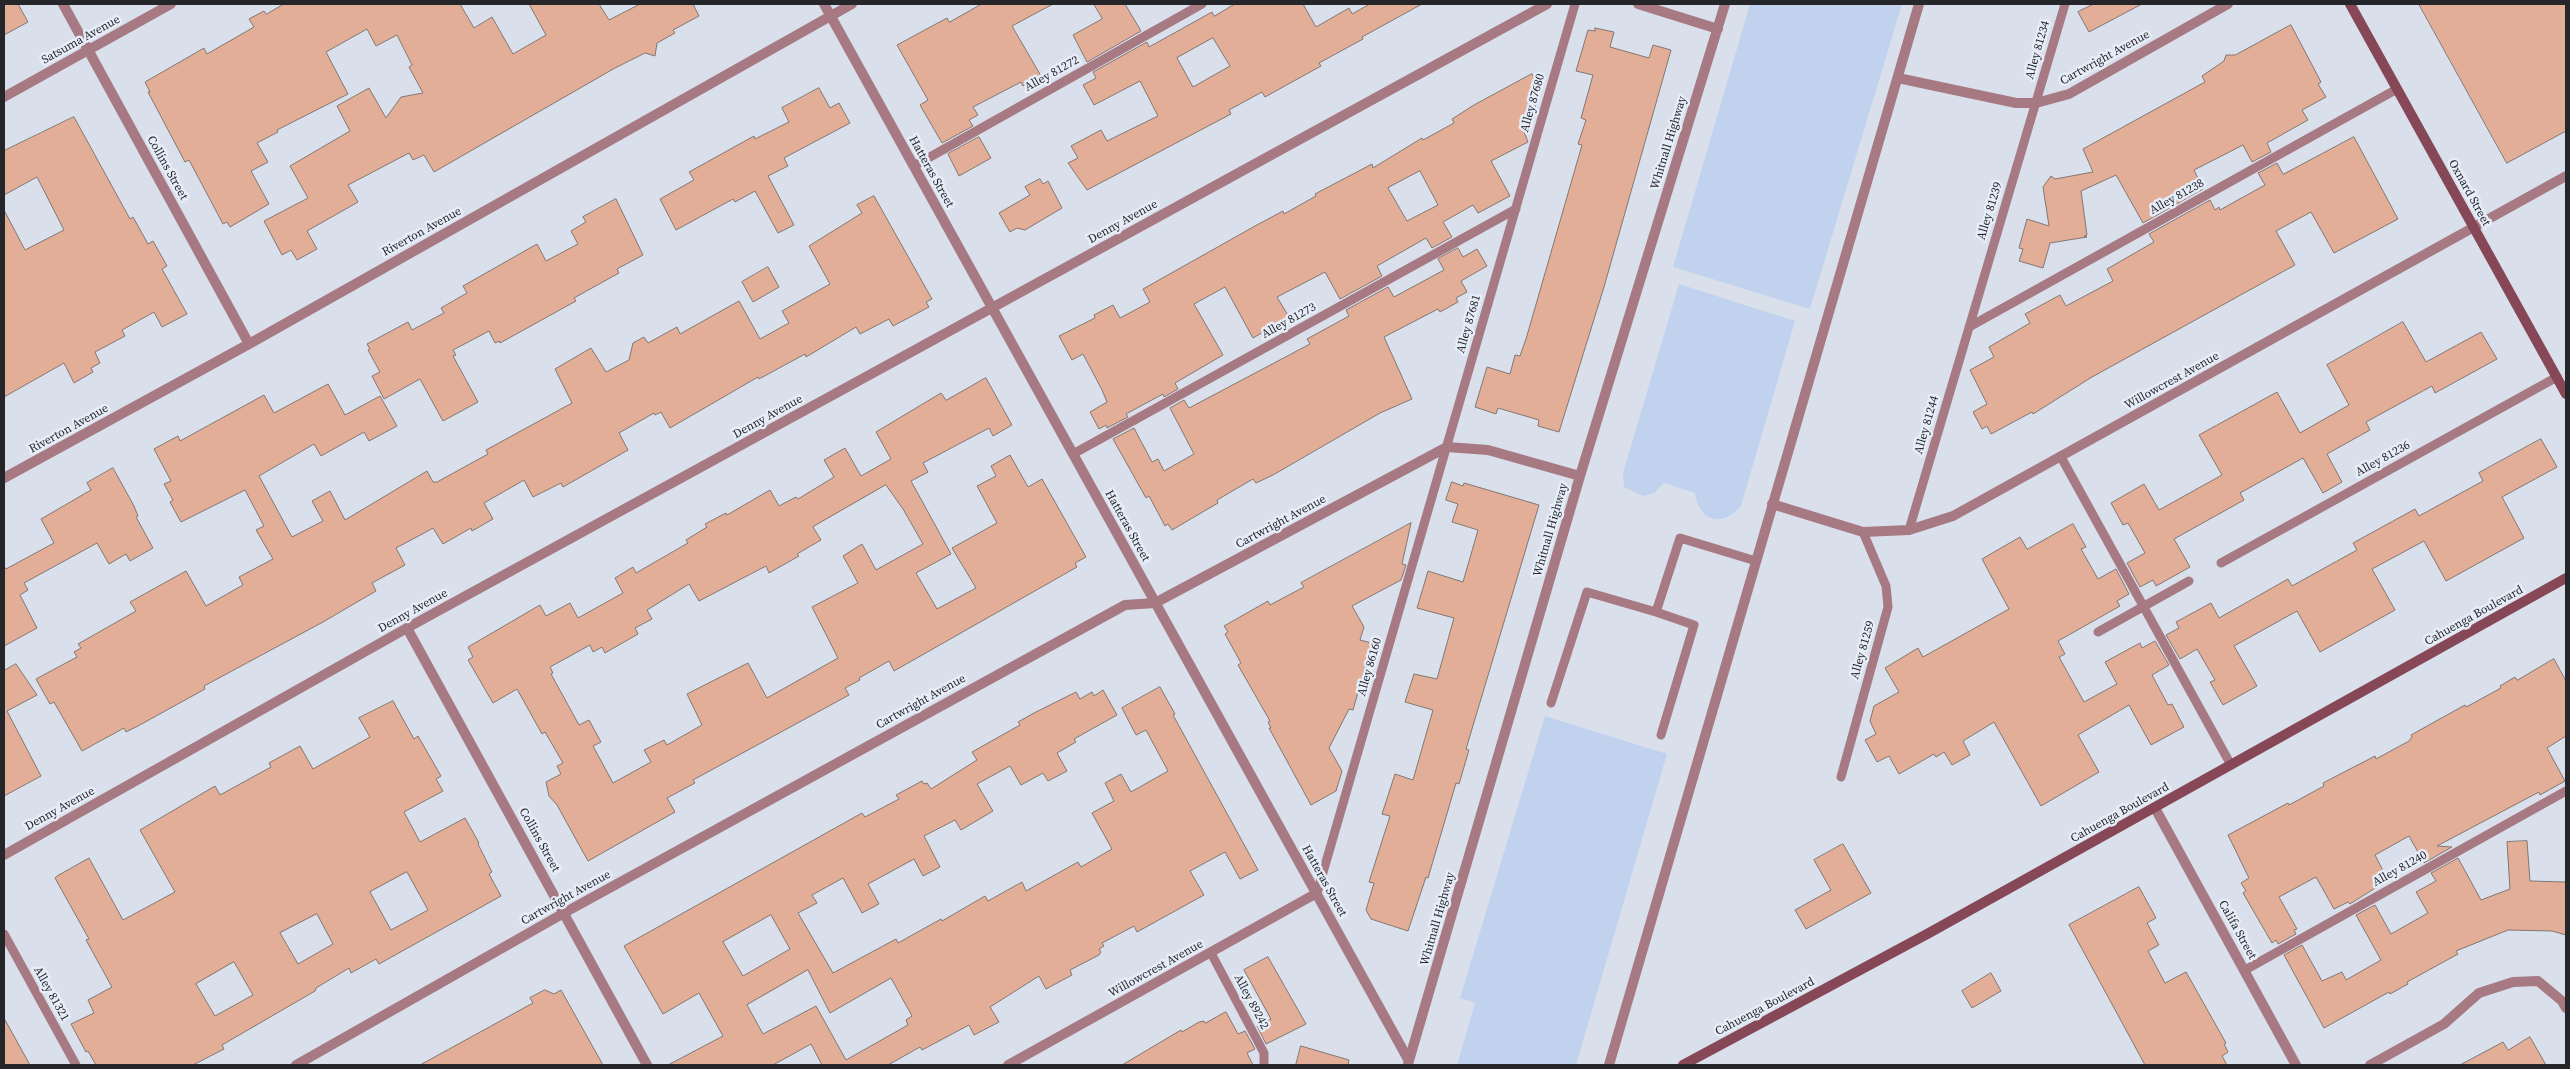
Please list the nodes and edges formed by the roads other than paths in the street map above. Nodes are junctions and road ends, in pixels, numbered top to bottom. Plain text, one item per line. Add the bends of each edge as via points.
1 (63, 4) edge
2 (171, 4) edge
3 (824, 4) edge
4 (852, 4) edge
5 (1202, 4) edge
6 (1547, 4) edge
7 (1575, 4) edge
8 (1638, 4) edge
9 (1725, 4) edge
10 (1919, 4) edge
11 (2065, 4) edge
12 (2228, 4) edge
13 (2350, 4) edge
14 (830, 16) junction
15 (1718, 29) junction
16 (88, 50) junction
17 (1898, 78) junction
18 (2397, 89) junction
19 (4, 97) edge
20 (2036, 103) junction
21 (914, 166) junction
22 (2566, 176) edge
23 (1516, 209) junction
24 (2474, 227) junction
25 (992, 308) junction
26 (1968, 327) junction
27 (249, 344) junction
28 (2557, 376) junction
29 (2566, 394) edge
30 (1447, 447) junction
31 (1073, 454) junction
32 (2061, 457) junction
33 (1580, 476) junction
34 (4, 478) edge
35 (1772, 504) junction
36 (1909, 530) junction
37 (1863, 532) junction
38 (1756, 561) junction
39 (2221, 563) dead end
40 (2566, 578) edge
41 (2189, 581) dead end
42 (1155, 603) junction
43 (2143, 606) junction
44 (1656, 612) junction
45 (407, 628) junction
46 (2098, 632) dead end
47 (1551, 703) dead end
48 (1661, 735) dead end
49 (2231, 765) junction
50 (1841, 777) dead end
51 (2566, 790) edge
52 (2155, 808) junction
53 (4, 855) edge
54 (1317, 893) junction
55 (564, 913) junction
56 (4, 934) edge
57 (1211, 953) junction
58 (2245, 970) junction
59 (2566, 1008) edge
60 (1409, 1063) edge
61 (76, 1065) edge
62 (296, 1065) edge
63 (646, 1065) edge
64 (1008, 1065) edge
65 (1264, 1065) edge
66 (1609, 1065) edge
67 (1683, 1065) edge
68 (2296, 1065) edge
69 (2370, 1065) edge

1 - 16 street, Collins Street
2 - 16 street, Satsuma Avenue
3 - 14 street, Hatteras Street
4 - 14 street, Riverton Avenue
5 - 21 lane, Alley 81272
6 - 25 street, Denny Avenue
7 - 23 lane, Alley 87680
8 - 15 street
9 - 15 street, Whitnall Highway
10 - 17 street
11 - 20 lane, Alley 81234
12 - 20 street, Cartwright Avenue via 2069,94
13 - 18 main road, Oxnard Street
14 - 21 street, Hatteras Street
14 - 27 street, Riverton Avenue
15 - 33 street, Whitnall Highway
16 - 19 street, Satsuma Avenue
16 - 27 street, Collins Street
17 - 20 street, Cartwright Avenue via 2016,103
17 - 35 street
18 - 24 main road, Oxnard Street
18 - 26 lane, Alley 81238
20 - 26 lane, Alley 81239
21 - 25 street, Hatteras Street
22 - 24 street, Willowcrest Avenue
23 - 30 lane, Alley 87681
23 - 31 lane, Alley 81273
24 - 28 main road, Oxnard Street
24 - 32 street, Willowcrest Avenue
25 - 31 street, Hatteras Street
25 - 45 street, Denny Avenue
26 - 36 lane, Alley 81244
27 - 34 street, Riverton Avenue
28 - 29 main road, Oxnard Street
28 - 39 lane, Alley 81236
30 - 33 street via 1488,450
30 - 42 street, Cartwright Avenue
30 - 54 lane, Alley 86160
31 - 42 street, Hatteras Street
32 - 36 street, Willowcrest Avenue via 1953,516
32 - 43 lane
33 - 60 street, Whitnall Highway
35 - 37 street, Willowcrest Avenue
35 - 38 street
36 - 37 street, Willowcrest Avenue
37 - 50 lane, Alley 81259 via 1886,586 1888,607
38 - 44 lane via 1680,538
38 - 66 street
40 - 49 main road, Cahuenga Boulevard
41 - 43 lane
42 - 54 street, Hatteras Street
42 - 55 street, Cartwright Avenue via 1125,604
43 - 46 lane
43 - 49 lane
44 - 47 lane via 1587,592
44 - 48 lane via 1694,625
45 - 53 street, Denny Avenue
45 - 55 street, Collins Street
49 - 52 main road, Cahuenga Boulevard
51 - 58 lane, Alley 81240
52 - 58 street, Califa Street
52 - 67 main road, Cahuenga Boulevard
54 - 57 street, Willowcrest Avenue
54 - 60 street, Hatteras Street
55 - 62 street, Cartwright Avenue
55 - 63 street, Collins Street
56 - 61 lane, Alley 81321
57 - 64 street, Willowcrest Avenue
57 - 65 lane, Alley 89242 via 1264,1054
58 - 68 street, Califa Street
59 - 69 street via 2538,981 2513,982 2479,993 2444,1024

